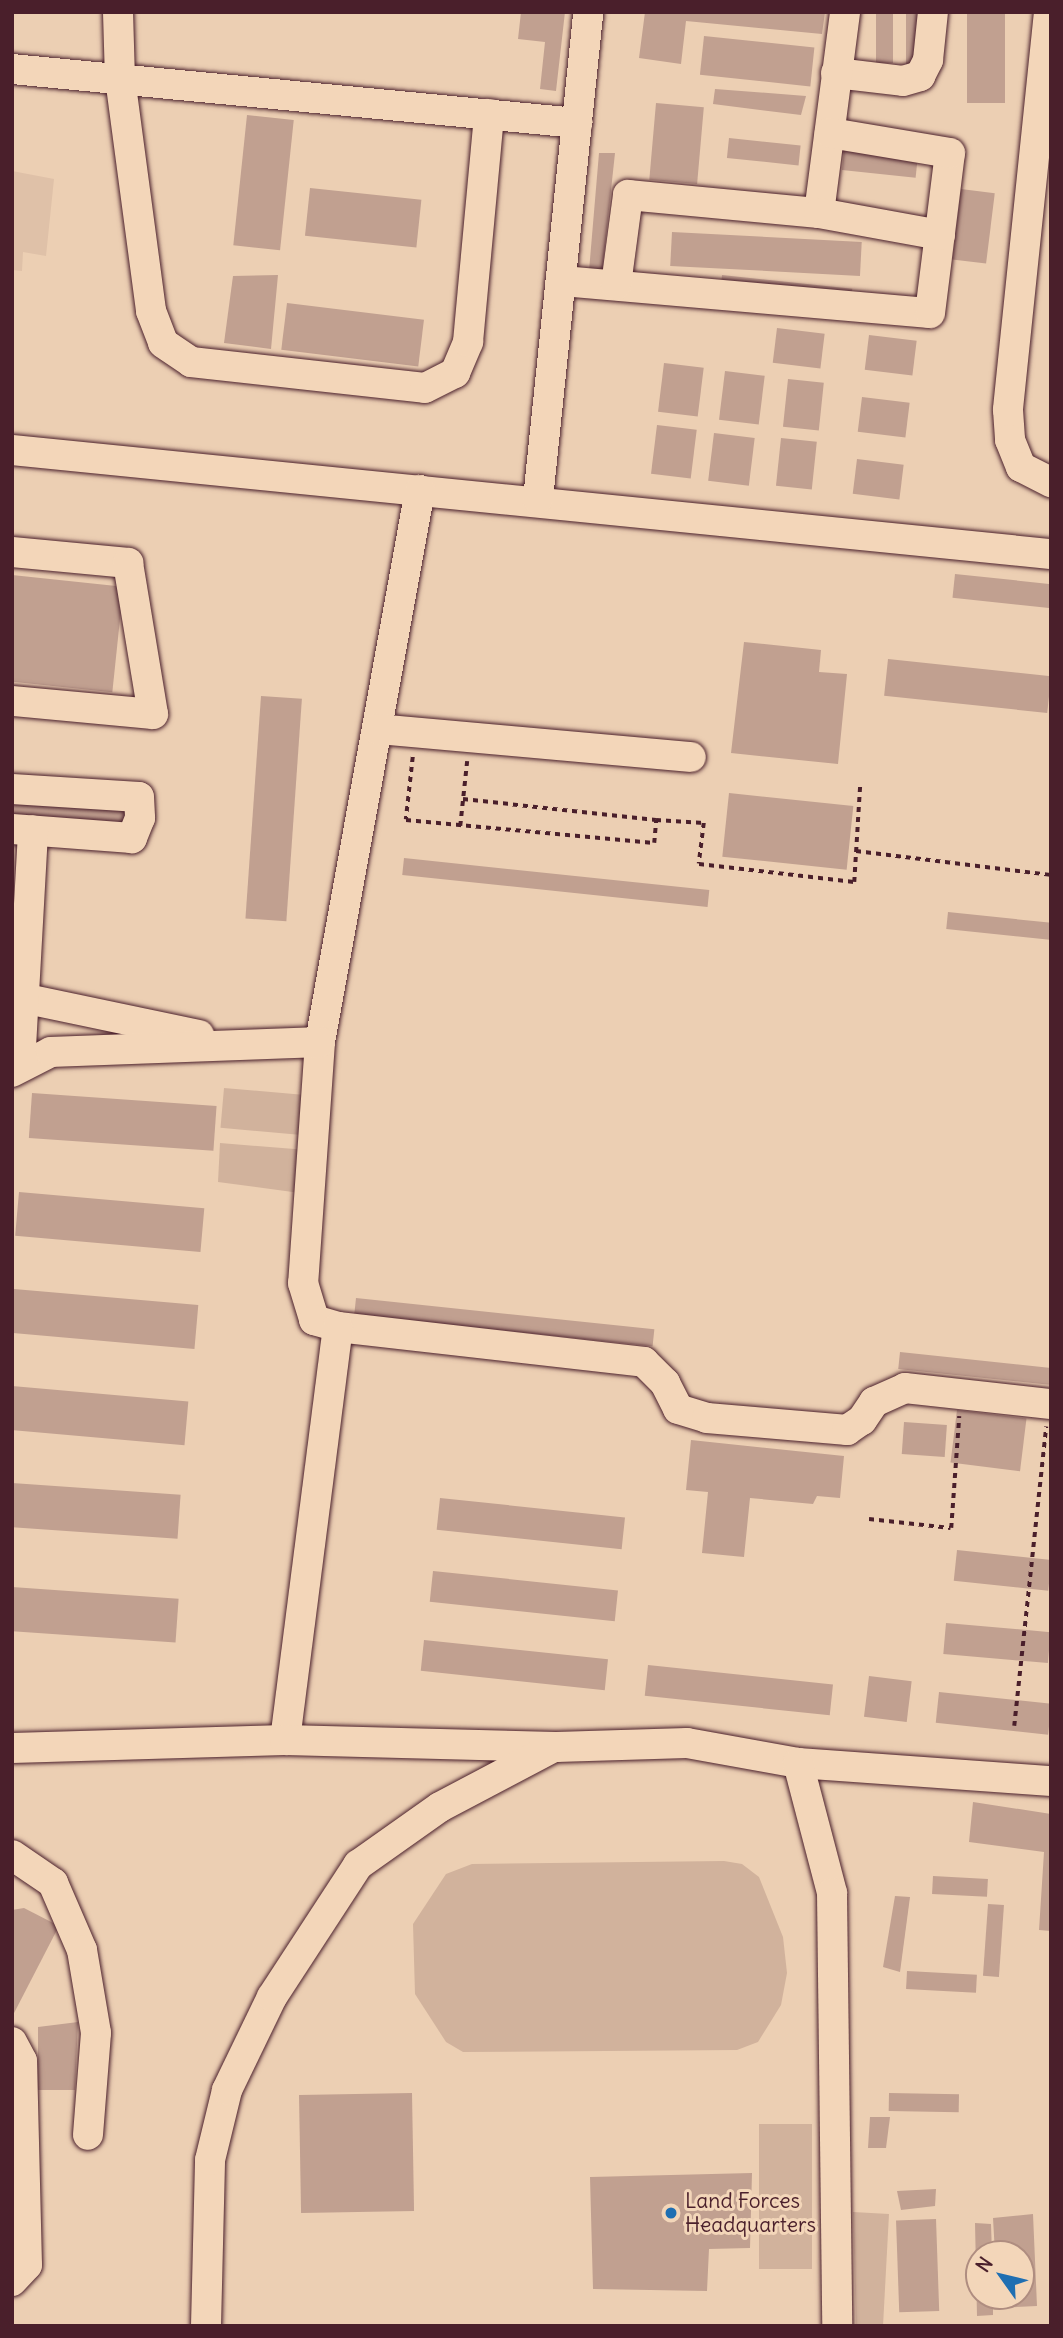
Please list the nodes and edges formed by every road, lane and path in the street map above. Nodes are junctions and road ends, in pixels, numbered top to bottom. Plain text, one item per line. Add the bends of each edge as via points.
1 (118, 12) edge
2 (588, 12) edge
3 (845, 12) edge
4 (933, 12) edge
5 (1049, 12) edge
6 (12, 69) edge
7 (836, 73) junction
8 (120, 78) junction
9 (489, 114) junction
10 (577, 123) junction
11 (830, 133) junction
12 (819, 212) junction
13 (940, 235) junction
14 (1037, 259) edge
15 (563, 281) junction
16 (616, 285) junction
17 (12, 450) edge
18 (1051, 482) edge
19 (420, 490) junction
20 (538, 499) junction
21 (12, 552) edge
22 (1051, 554) edge
23 (12, 701) edge
24 (377, 729) junction
25 (416, 734) junction
26 (469, 738) junction
27 (691, 757) dead end
28 (860, 785) dead end
29 (12, 789) edge
30 (463, 799) junction
31 (656, 820) junction
32 (460, 826) junction
33 (22, 830) edge
34 (856, 851) junction
35 (1051, 875) edge
36 (22, 998) junction
37 (320, 1042) junction
38 (244, 1045) junction
39 (16, 1068) edge
40 (338, 1327) junction
41 (960, 1393) junction
42 (1050, 1404) edge
43 (869, 1520) dead end
44 (1014, 1726) dead end
45 (285, 1740) junction
46 (555, 1747) junction
47 (12, 1748) edge
48 (798, 1763) junction
49 (1051, 1781) edge
50 (12, 1855) edge
51 (12, 2042) edge
52 (88, 2135) dead end
53 (12, 2281) edge
54 (206, 2326) edge
55 (837, 2326) edge

1 - 8 lane
2 - 10 lane
3 - 7 lane
4 - 7 lane via 928,60 920,76 903,81
5 - 14 lane
6 - 8 lane
7 - 11 lane
8 - 9 lane
8 - 9 lane via 155,326 163,343 191,362 425,388 455,373 468,342
9 - 10 lane
10 - 15 lane
11 - 12 lane
11 - 13 lane via 950,153
12 - 13 lane
12 - 16 lane via 628,195
13 - 16 lane via 930,313
14 - 18 lane via 1010,440 1021,467
15 - 16 lane
15 - 20 lane
17 - 19 lane
19 - 20 lane
19 - 24 lane
20 - 22 lane
21 - 23 lane via 128,563 153,714
24 - 25 lane
24 - 37 lane
25 - 26 lane
25 - 32 path via 406,820
26 - 27 lane
26 - 30 path
28 - 34 path
29 - 33 lane via 139,797 139,826 132,838
30 - 31 path
30 - 32 path
31 - 32 path via 654,843
31 - 34 path via 704,823 699,864 853,882
33 - 36 lane
34 - 35 path
36 - 38 lane
36 - 39 lane
37 - 38 lane
37 - 40 lane via 303,1283 314,1320
38 - 39 lane via 51,1052
40 - 41 lane via 644,1362 665,1383 678,1409 707,1418 847,1430 862,1420 874,1402 905,1388
40 - 45 lane
41 - 42 lane
41 - 43 path via 951,1528
42 - 44 path
45 - 46 lane
45 - 47 lane
46 - 48 lane via 687,1743
46 - 54 lane via 440,1807 358,1865 272,1997 227,2090 210,2160
48 - 49 lane
48 - 55 lane via 832,1893
50 - 52 lane via 53,1883 82,1950 96,2033
51 - 53 lane via 22,2062 27,2265

